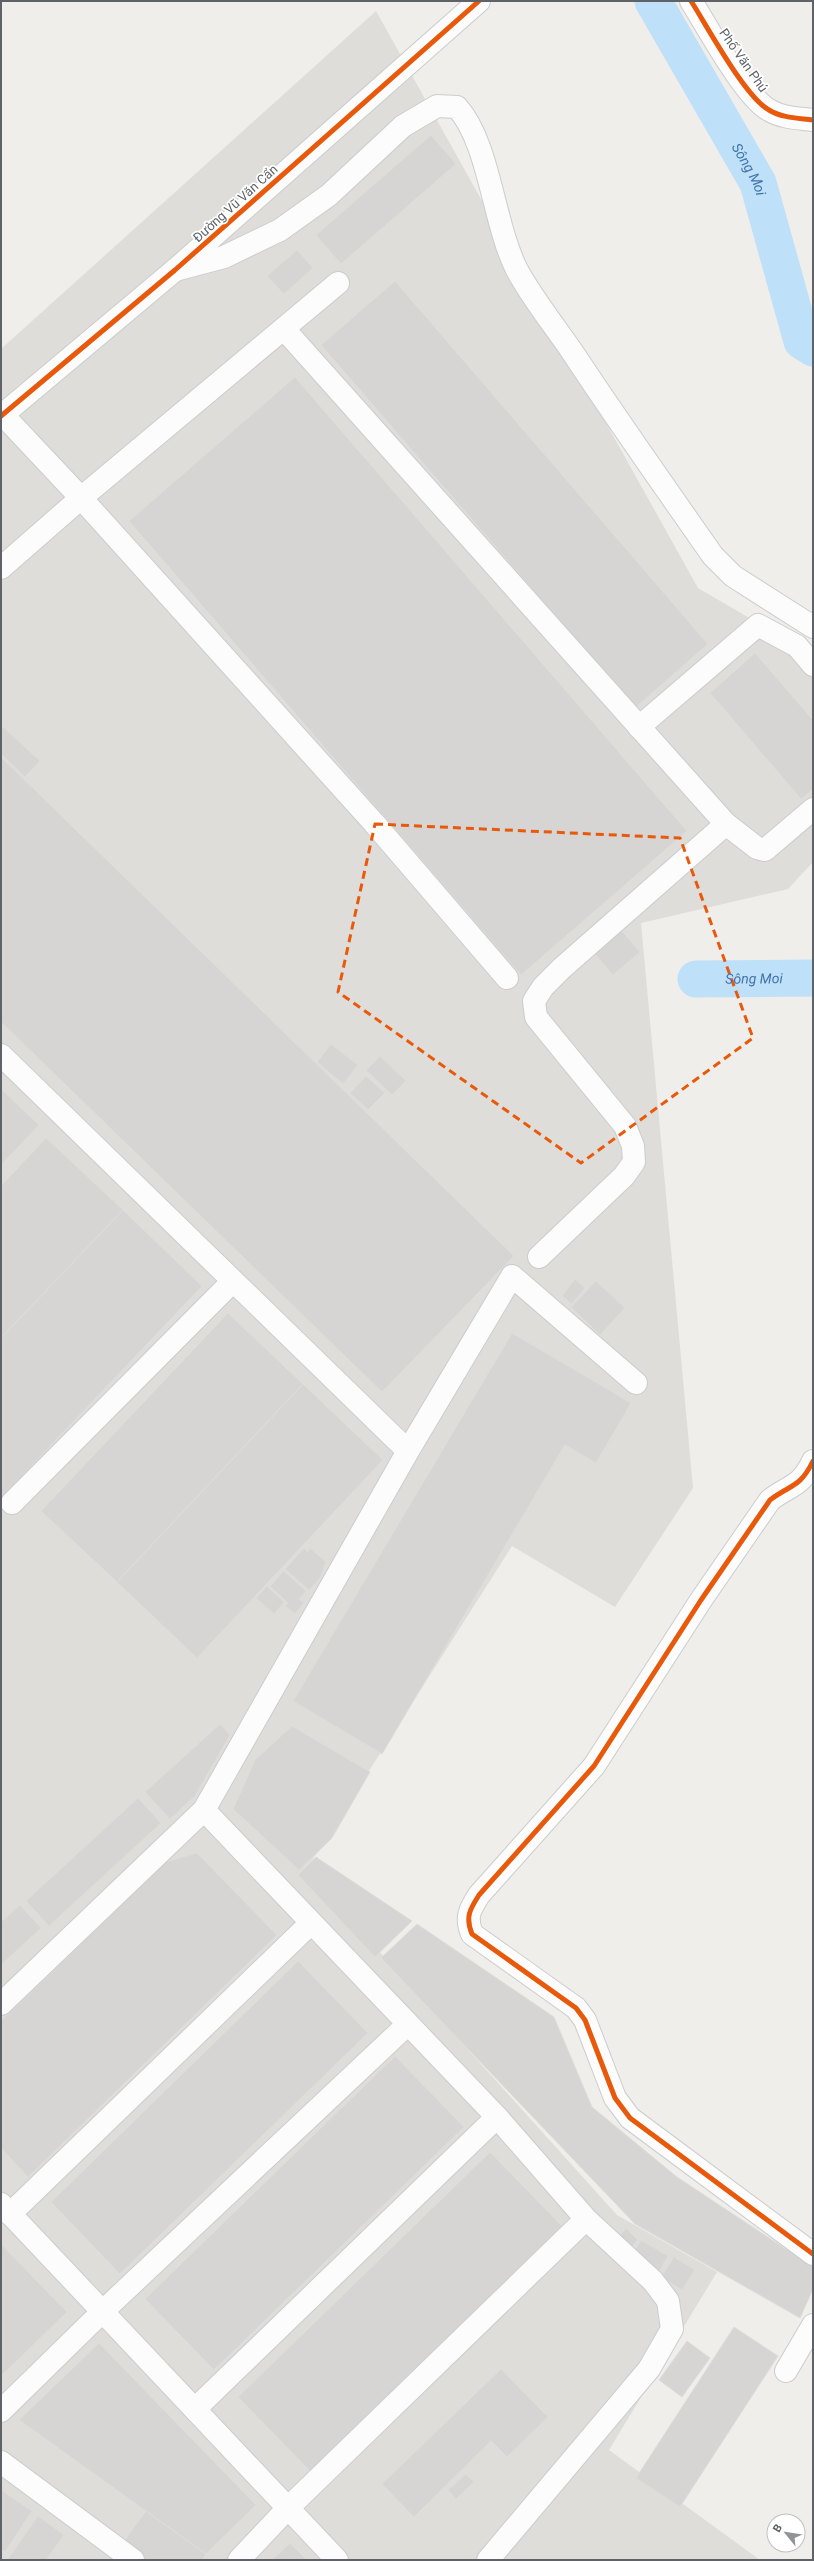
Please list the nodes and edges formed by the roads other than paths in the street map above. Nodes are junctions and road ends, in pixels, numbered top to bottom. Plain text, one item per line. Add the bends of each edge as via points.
1 (479, 1) edge
2 (691, 1) edge
3 (813, 120) edge
4 (176, 270) junction
5 (338, 283) dead end
6 (284, 329) junction
7 (2, 416) edge
8 (81, 498) junction
9 (1, 568) edge
10 (813, 627) edge
11 (813, 665) edge
12 (639, 727) junction
13 (813, 809) edge
14 (726, 824) junction
15 (507, 978) dead end
16 (1, 1055) edge
17 (539, 1257) dead end
18 (233, 1281) junction
19 (636, 1383) dead end
20 (408, 1451) junction
21 (813, 1461) edge
22 (12, 1503) dead end
23 (204, 1810) junction
24 (312, 1923) junction
25 (1, 2004) edge
26 (408, 2024) junction
27 (497, 2118) junction
28 (5, 2209) edge
29 (586, 2219) junction
30 (813, 2254) edge
31 (102, 2312) junction
32 (813, 2325) edge
33 (786, 2371) dead end
34 (194, 2409) junction
35 (1, 2411) edge
36 (1, 2462) edge
37 (288, 2508) junction
38 (133, 2560) edge
39 (239, 2560) edge
40 (337, 2560) edge
41 (488, 2560) edge

1 - 4 street, Đường Vũ Văn Cẩn
2 - 3 street, Phố Văn Phú via 738,76 767,110 779,115
4 - 7 street, Đường Vũ Văn Cẩn
4 - 10 street via 224,257 280,230 329,195 403,126 437,106 457,107 467,119 513,260 594,384 713,556 733,576
5 - 6 street
6 - 8 street
6 - 12 street
7 - 8 street
8 - 9 street
8 - 15 street via 368,817
11 - 12 street via 797,646 758,625
12 - 14 street
13 - 14 street via 765,850 757,848
14 - 17 street via 562,968 543,987 534,1001 536,1017 625,1126 633,1146 634,1162 624,1176
16 - 18 street
18 - 20 street
18 - 22 street
19 - 20 street via 512,1276
20 - 23 street
21 - 30 street via 806,1476 795,1486 780,1492 770,1500 701,1600 594,1766 478,1894 469,1911 467,1923 472,1934 576,2008 585,2020 615,2098 630,2118
23 - 24 street
23 - 25 street
24 - 26 street
24 - 28 street
26 - 27 street
26 - 31 street
27 - 29 street
27 - 34 street
28 - 31 street
29 - 37 street
29 - 41 street via 653,2281 668,2300 672,2329 650,2369
31 - 34 street
31 - 35 street
32 - 33 street
34 - 37 street
36 - 38 street
37 - 39 street
37 - 40 street

